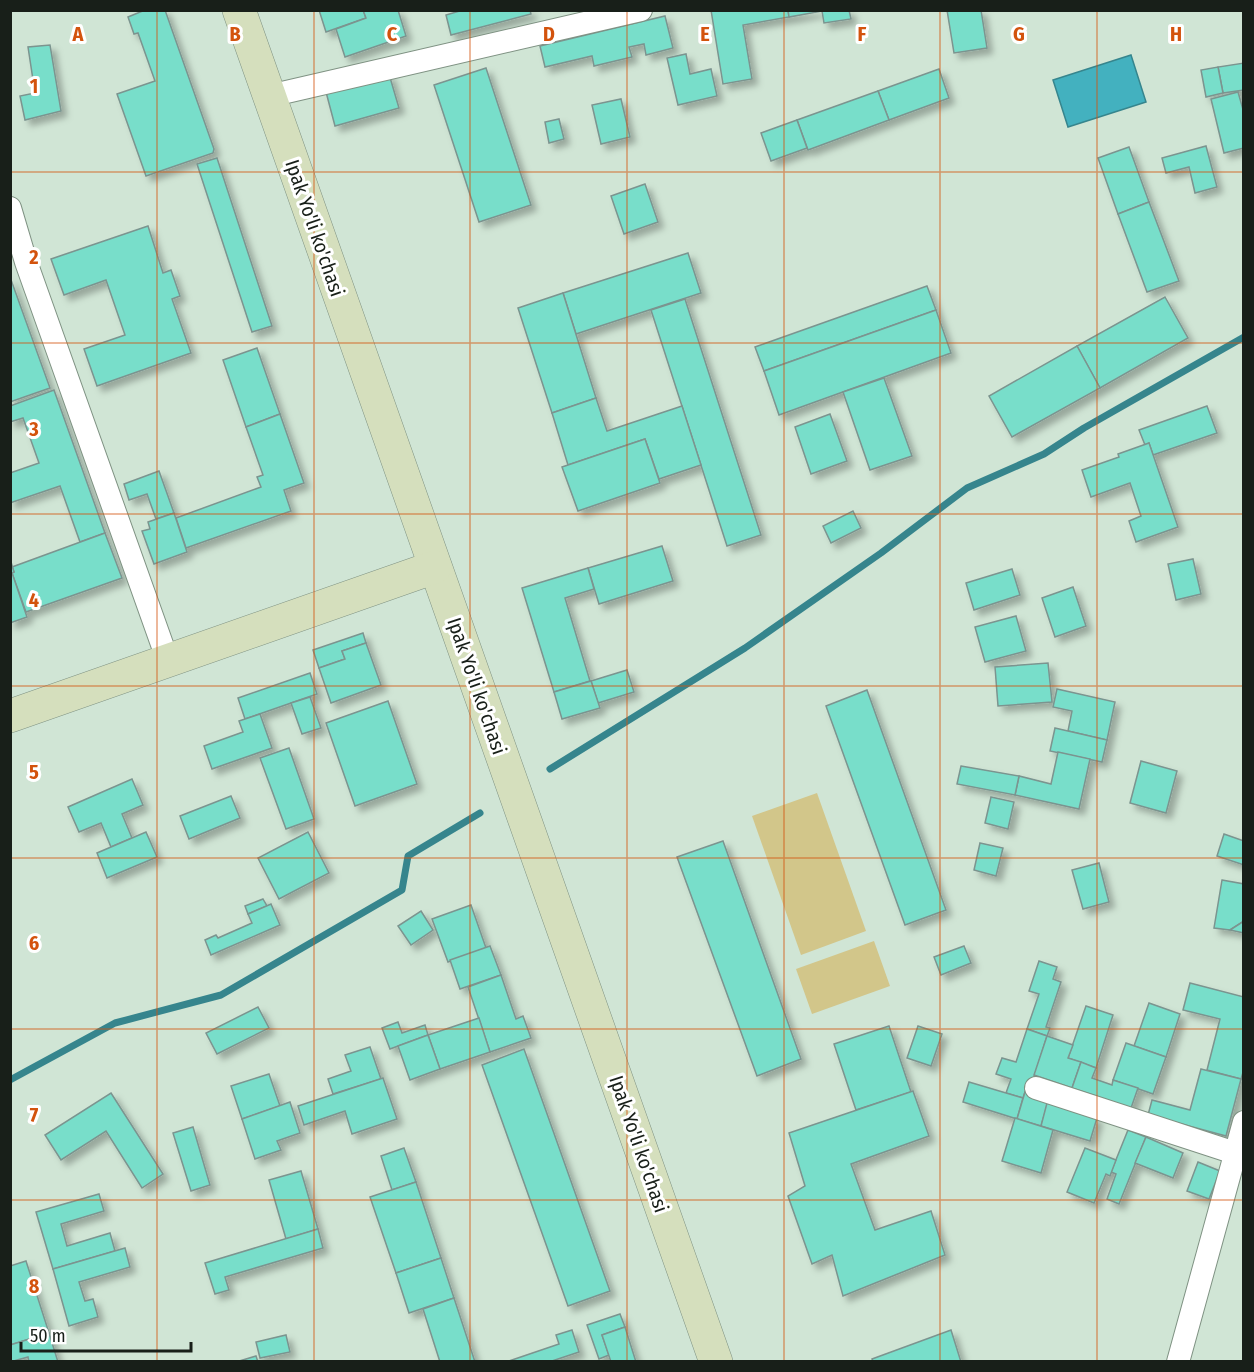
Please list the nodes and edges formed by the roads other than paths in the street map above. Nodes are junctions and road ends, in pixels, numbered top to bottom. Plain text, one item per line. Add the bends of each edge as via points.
1 (239, 10) edge
2 (641, 10) edge
3 (269, 96) junction
4 (10, 207) edge
5 (435, 567) junction
6 (168, 661) junction
7 (10, 716) edge
8 (1036, 1088) dead end
9 (1244, 1122) edge
10 (1235, 1153) junction
11 (716, 1362) edge
12 (1178, 1362) edge

1 - 3 main road, Ipak Yo'li ko'chasi
2 - 3 street
3 - 5 main road, Ipak Yo'li ko'chasi
4 - 6 street
5 - 6 main road
5 - 11 main road, Ipak Yo'li ko'chasi
6 - 7 main road
8 - 10 street
9 - 10 street
10 - 12 street

